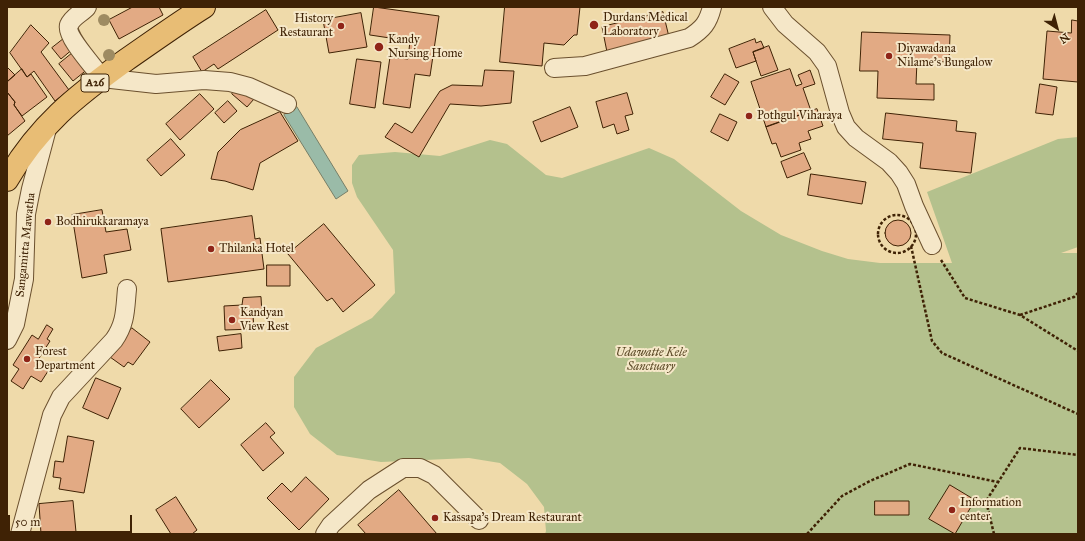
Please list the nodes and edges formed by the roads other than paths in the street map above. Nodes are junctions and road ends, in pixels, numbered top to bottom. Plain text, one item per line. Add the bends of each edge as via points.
1 (87, 7) edge
2 (204, 7) edge
3 (712, 7) edge
4 (772, 7) edge
5 (554, 68) dead end
6 (102, 78) junction
7 (288, 104) dead end
8 (48, 125) junction
9 (7, 180) edge
10 (932, 245) road end
11 (127, 289) dead end
12 (7, 340) edge
13 (479, 520) dead end
14 (20, 534) edge
15 (325, 534) edge

1 - 6 street via 73,19 69,30
2 - 6 highway, A26
3 - 5 street via 702,30 689,38 585,66
4 - 10 street via 785,24 817,52 827,66 846,127 899,173
6 - 7 street via 156,84 204,80 230,82 249,87
6 - 8 highway, A26 via 78,96
8 - 9 highway, A26 via 28,147
8 - 12 street, Sangamitta Mawatha via 26,214 23,285 14,324
11 - 14 street via 124,320 120,331 61,397 52,415
13 - 15 street via 434,475 420,468 403,468 369,490 331,525

